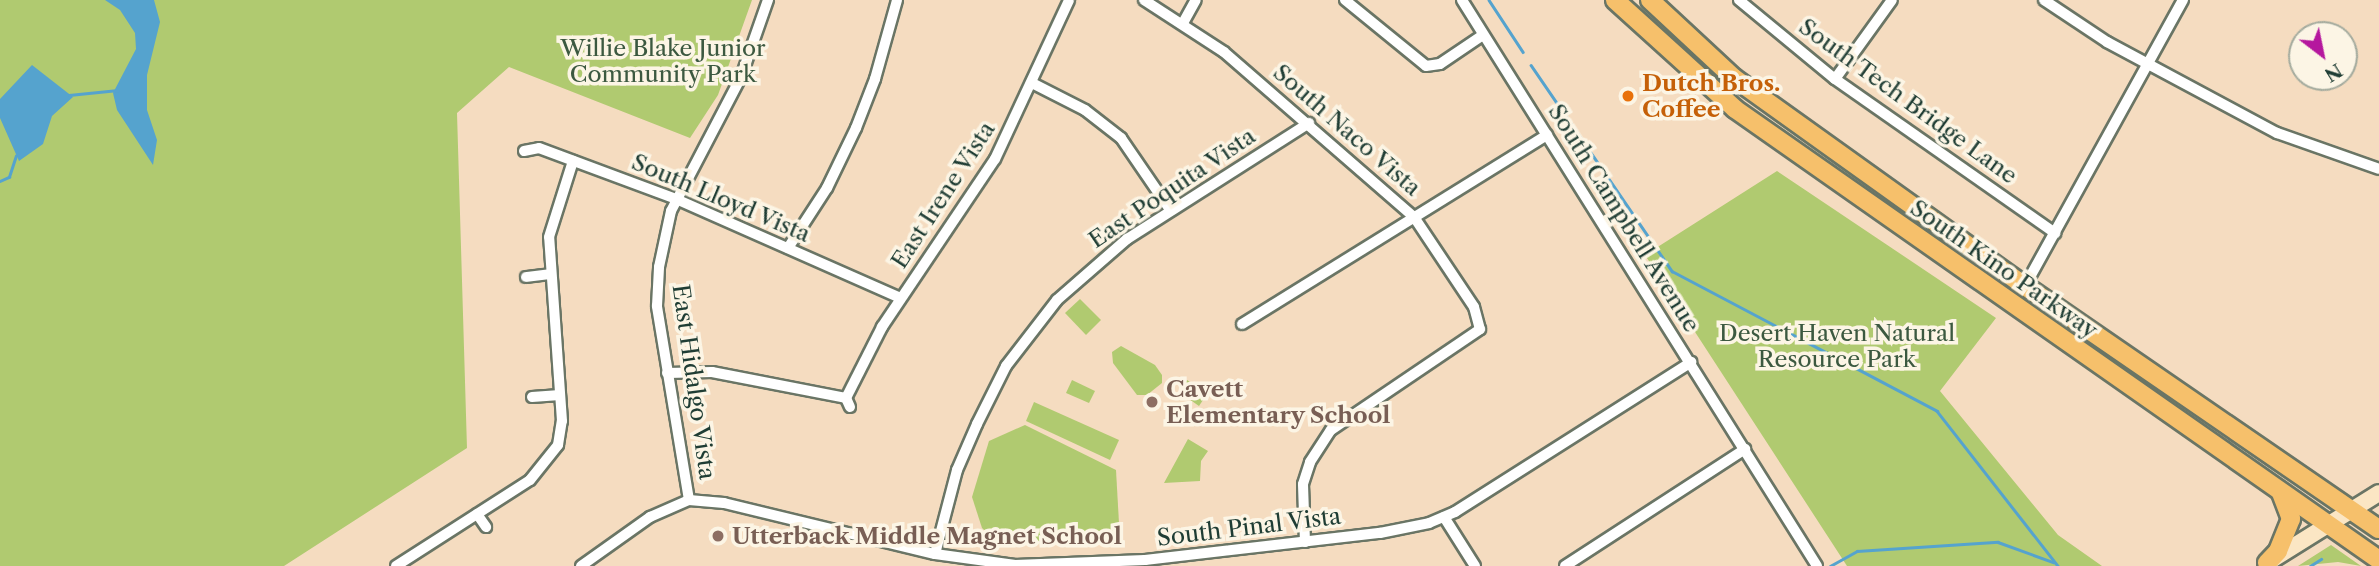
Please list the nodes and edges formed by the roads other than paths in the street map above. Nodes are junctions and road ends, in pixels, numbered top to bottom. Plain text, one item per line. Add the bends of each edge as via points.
1 (768, 0) edge
2 (897, 0) edge
3 (1069, 0) edge
4 (1144, 0) edge
5 (1196, 0) edge
6 (1345, 0) edge
7 (1462, 0) edge
8 (1615, 0) edge
9 (1739, 0) edge
10 (1892, 0) edge
11 (2044, 0) edge
12 (2183, 0) edge
13 (1656, 2) edge
14 (1183, 23) junction
15 (1483, 35) junction
16 (2148, 64) junction
17 (1686, 68) junction
18 (1835, 79) junction
19 (1032, 83) junction
20 (1779, 110) junction
21 (1308, 123) junction
22 (1547, 135) junction
23 (524, 150) dead end
24 (573, 161) junction
25 (2379, 169) edge
26 (676, 199) junction
27 (1171, 211) junction
28 (1413, 217) junction
29 (2055, 233) junction
30 (788, 248) junction
31 (551, 274) junction
32 (526, 277) dead end
33 (2025, 286) junction
34 (900, 298) junction
35 (1242, 324) dead end
36 (1691, 362) junction
37 (667, 373) junction
38 (560, 395) junction
39 (532, 397) dead end
40 (1745, 449) junction
41 (2281, 493) junction
42 (2379, 493) edge
43 (689, 500) junction
44 (2351, 511) junction
45 (477, 514) junction
46 (1444, 517) junction
47 (2327, 526) junction
48 (485, 527) dead end
49 (2379, 529) edge
50 (1305, 542) junction
51 (935, 554) junction
52 (2379, 561) edge
53 (2264, 565) edge
54 (396, 566) edge
55 (581, 566) edge
56 (1475, 566) edge
57 (1565, 566) edge
58 (1817, 566) edge

1 - 26 street, East Hidalgo Vista via 741,76
2 - 30 street via 856,128 827,188
3 - 19 street, East Irene Vista
4 - 14 street, South Naco Vista
5 - 14 street
6 - 15 street via 1426,66 1440,64
7 - 15 street, South Campbell Avenue
8 - 17 main road, South Kino Parkway
9 - 18 street, South Tech Bridge Lane
10 - 18 street
11 - 16 street
12 - 16 street
13 - 20 main road, South Kino Parkway via 1712,60
14 - 21 street, South Naco Vista
15 - 22 street, South Campbell Avenue
16 - 25 street via 2277,133
16 - 29 street
17 - 20 main road via 1697,61 1757,108
17 - 41 main road, South Kino Parkway via 1765,131
18 - 29 street, South Tech Bridge Lane
19 - 27 street via 1085,110 1121,138
19 - 34 street, East Irene Vista via 978,188
20 - 33 main road, South Kino Parkway
21 - 27 street, East Poquita Vista
21 - 28 street, South Naco Vista
22 - 28 street
22 - 36 street, South Campbell Avenue
23 - 24 street, South Lloyd Vista via 539,148
24 - 26 street, South Lloyd Vista
24 - 31 street via 551,224
26 - 30 street, South Lloyd Vista
26 - 37 street, East Hidalgo Vista via 666,228 657,288
27 - 51 street, East Poquita Vista via 1118,246 1071,286 1006,366 957,470
28 - 35 street
28 - 50 street, South Naco Vista via 1474,306 1485,330 1331,430 1312,457 1303,484
29 - 33 street
30 - 34 street, South Lloyd Vista
31 - 32 street
31 - 38 street
33 - 44 main road, South Kino Parkway
34 - 37 street, East Irene Vista via 848,403 712,372
36 - 40 street, South Campbell Avenue
36 - 46 street, South Pinal Vista
37 - 43 street, East Hidalgo Vista
38 - 39 street
38 - 45 street via 562,432 552,457 530,480
40 - 57 street
40 - 58 street, South Campbell Avenue
41 - 47 main road, South Kino Parkway
41 - 53 main road via 2291,519 2278,551
42 - 44 main road
43 - 51 street, South Pinal Vista via 731,505
43 - 55 street via 648,518
44 - 47 main road
44 - 49 main road, South Kino Parkway
45 - 48 street
45 - 54 street
46 - 50 street, South Pinal Vista via 1380,533
46 - 56 street
47 - 52 main road, South Kino Parkway
47 - 53 main road
50 - 51 street, South Pinal Vista via 1069,566 1015,565

